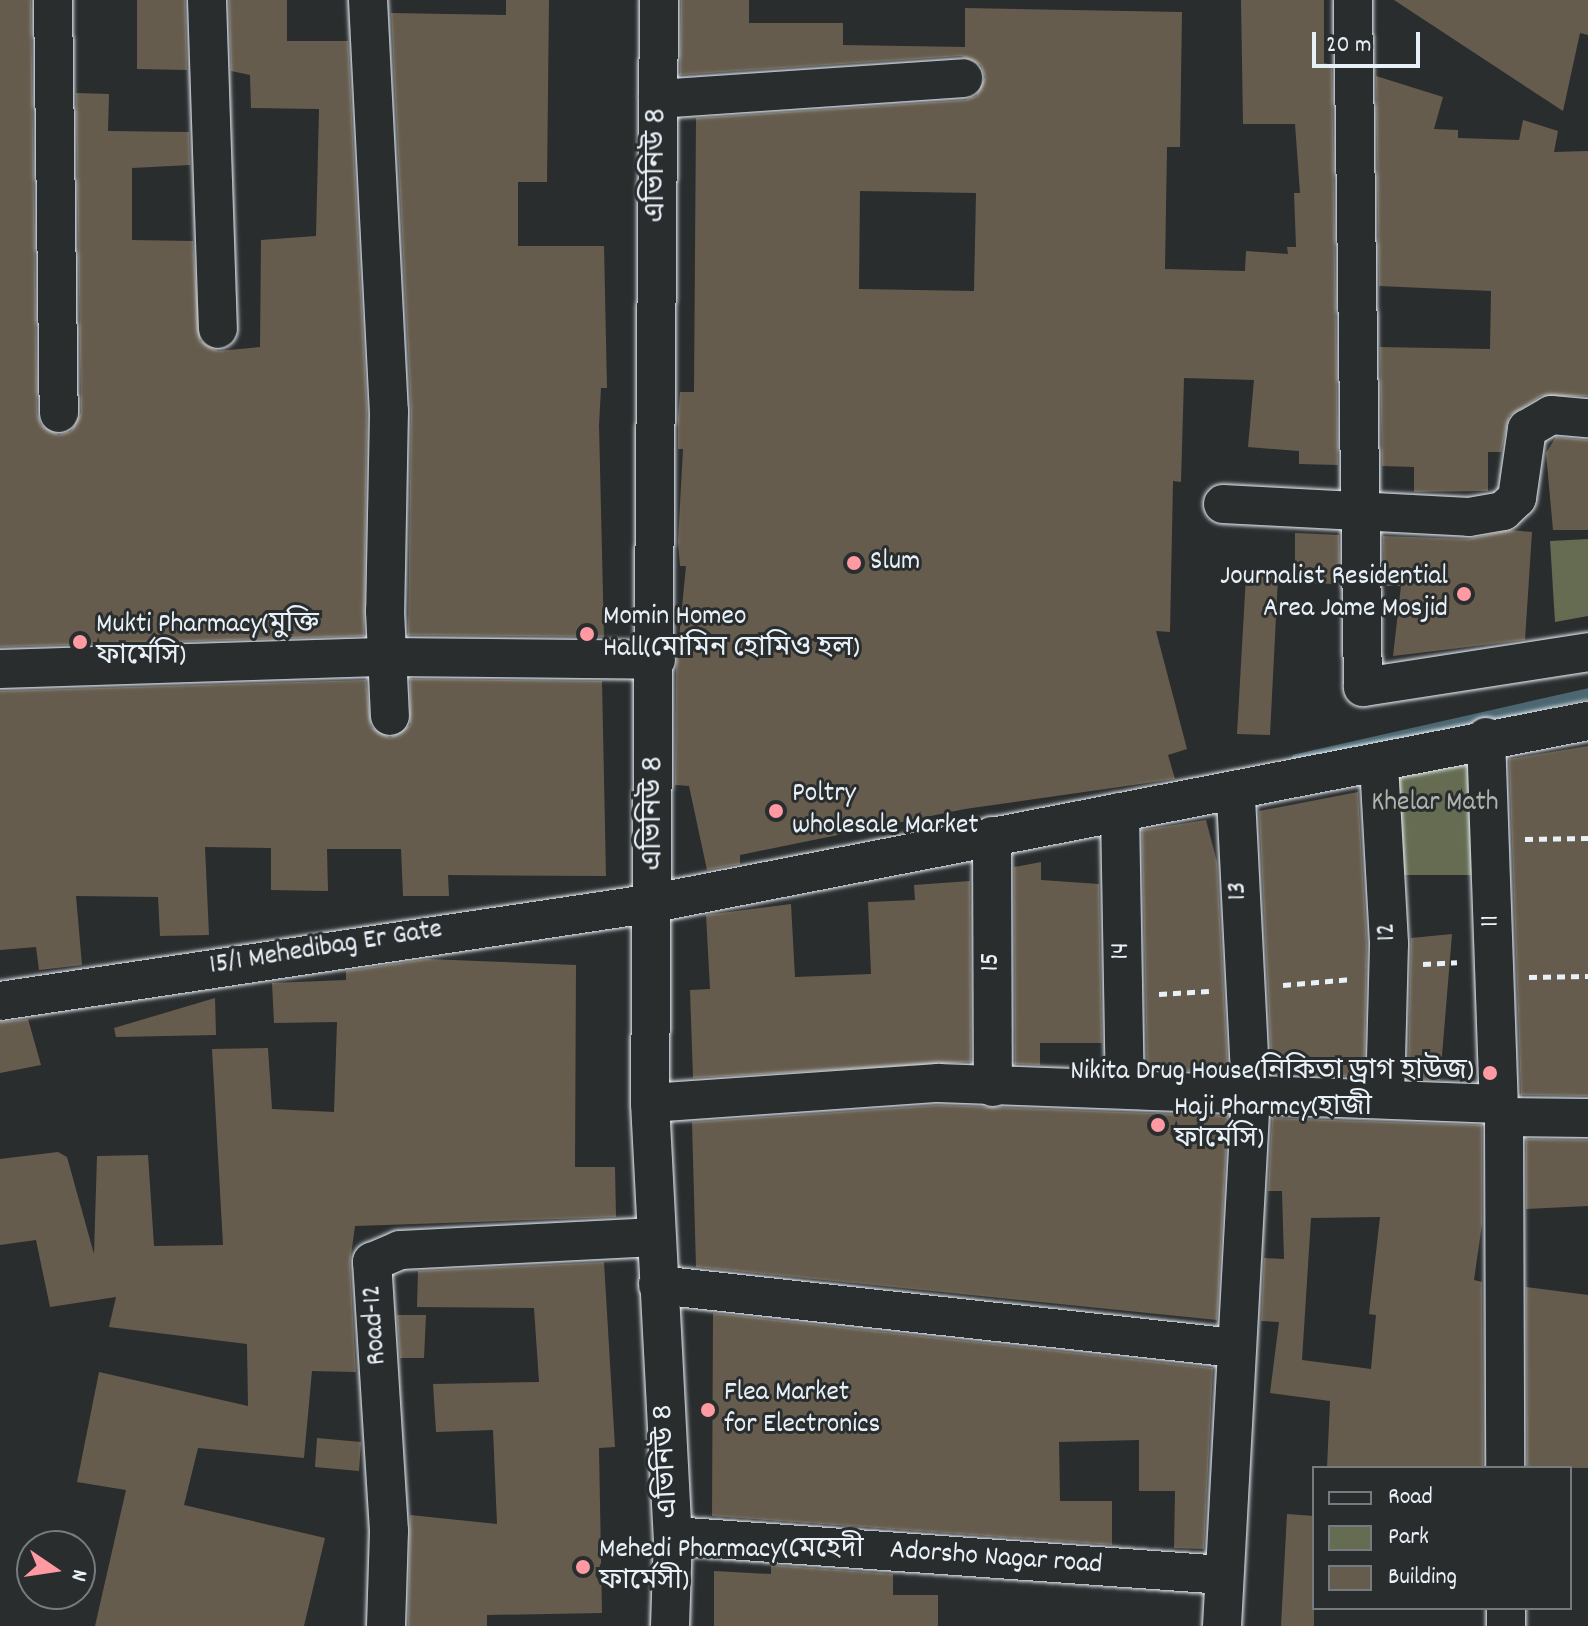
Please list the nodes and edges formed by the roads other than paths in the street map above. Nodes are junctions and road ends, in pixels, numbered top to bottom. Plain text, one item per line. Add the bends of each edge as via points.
1 (53, 0) edge
2 (207, 0) edge
3 (368, 0) edge
4 (659, 0) edge
5 (1353, 0) edge
6 (963, 78) dead end
7 (658, 99) junction
8 (218, 329) dead end
9 (59, 413) dead end
10 (1588, 418) edge
11 (1223, 504) dead end
12 (1588, 652) edge
13 (387, 657) junction
14 (656, 660) junction
15 (0, 669) edge
16 (390, 716) dead end
17 (1588, 721) edge
18 (1486, 737) junction
19 (1379, 764) junction
20 (1236, 793) junction
21 (1120, 812) junction
22 (992, 836) junction
23 (654, 903) junction
24 (0, 1001) edge
25 (993, 1087) junction
26 (1125, 1089) junction
27 (1251, 1094) junction
28 (1385, 1099) junction
29 (650, 1103) junction
30 (1502, 1111) junction
31 (1588, 1118) edge
32 (656, 1237) junction
33 (658, 1285) junction
34 (1235, 1348) junction
35 (1505, 1466) edge
36 (673, 1536) junction
37 (1224, 1575) junction
38 (386, 1626) edge
39 (670, 1626) edge
40 (1222, 1626) edge

1 - 9 street
2 - 8 street
3 - 13 street via 389,411
4 - 7 street, এভিনিউ ৪
5 - 12 street via 1363,687
6 - 7 street
7 - 14 street, এভিনিউ ৪
10 - 11 street via 1551,415 1527,429 1517,498 1503,511 1469,517
13 - 14 street
13 - 15 street
13 - 16 street
14 - 23 street, এভিনিউ ৪
17 - 18 street, 15/1 Mehedibag Er Gate
18 - 19 street, 15/1 Mehedibag Er Gate
18 - 30 street, 11
19 - 20 street, 15/1 Mehedibag Er Gate
19 - 28 street, 12 via 1389,970
20 - 21 street, 15/1 Mehedibag Er Gate
20 - 27 street, 13
21 - 22 street, 15/1 Mehedibag Er Gate
21 - 26 street, 14
22 - 23 street, 15/1 Mehedibag Er Gate
22 - 25 street, 15
23 - 24 street, 15/1 Mehedibag Er Gate
23 - 29 street, এভিনিউ ৪
25 - 26 street
25 - 29 street via 938,1083
26 - 27 street
27 - 28 street
27 - 34 street, 13
28 - 30 street
29 - 32 street, এভিনিউ ৪
30 - 31 street
30 - 35 street, 11
32 - 33 street, এভিনিউ ৪
32 - 38 street, Road-12 via 400,1250 372,1262 389,1531
33 - 34 street
33 - 36 street, এভিনিউ ৪
34 - 37 street, 13
36 - 37 street, Adorsho Nagar road
36 - 39 street, এভিনিউ ৪
37 - 40 street, 13

